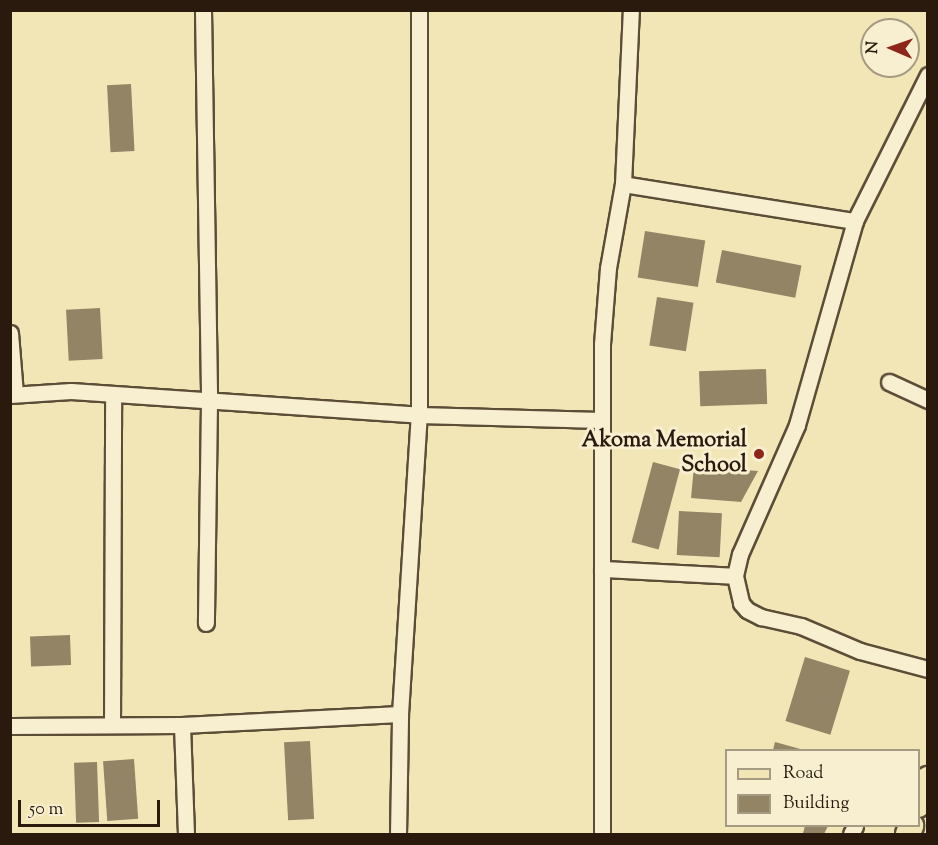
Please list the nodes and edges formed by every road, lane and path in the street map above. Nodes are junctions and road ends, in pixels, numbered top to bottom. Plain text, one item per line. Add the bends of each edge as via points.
1 (203, 10) edge
2 (418, 10) edge
3 (632, 10) edge
4 (927, 75) edge
5 (622, 184) junction
6 (855, 221) junction
7 (10, 333) edge
8 (889, 382) dead end
9 (13, 395) edge
10 (113, 395) junction
11 (927, 400) edge
12 (209, 402) junction
13 (419, 415) junction
14 (602, 420) junction
15 (603, 569) junction
16 (735, 576) junction
17 (206, 623) dead end
18 (927, 669) edge
19 (400, 714) junction
20 (112, 724) junction
21 (10, 726) edge
22 (182, 726) junction
23 (186, 834) edge
24 (398, 834) edge
25 (602, 834) edge

1 - 12 street
2 - 13 street
3 - 5 street
4 - 6 street
5 - 6 street
5 - 14 street via 603,306
6 - 16 street via 797,425 740,554
7 - 9 street
8 - 11 street
9 - 10 street via 70,391
10 - 12 street
10 - 20 street
12 - 13 street
12 - 17 street
13 - 14 street
13 - 19 street
14 - 15 street
15 - 16 street
15 - 25 street
16 - 18 street via 741,603 760,617 801,626 860,651
19 - 22 street
19 - 24 street
20 - 21 street
20 - 22 street
22 - 23 street

